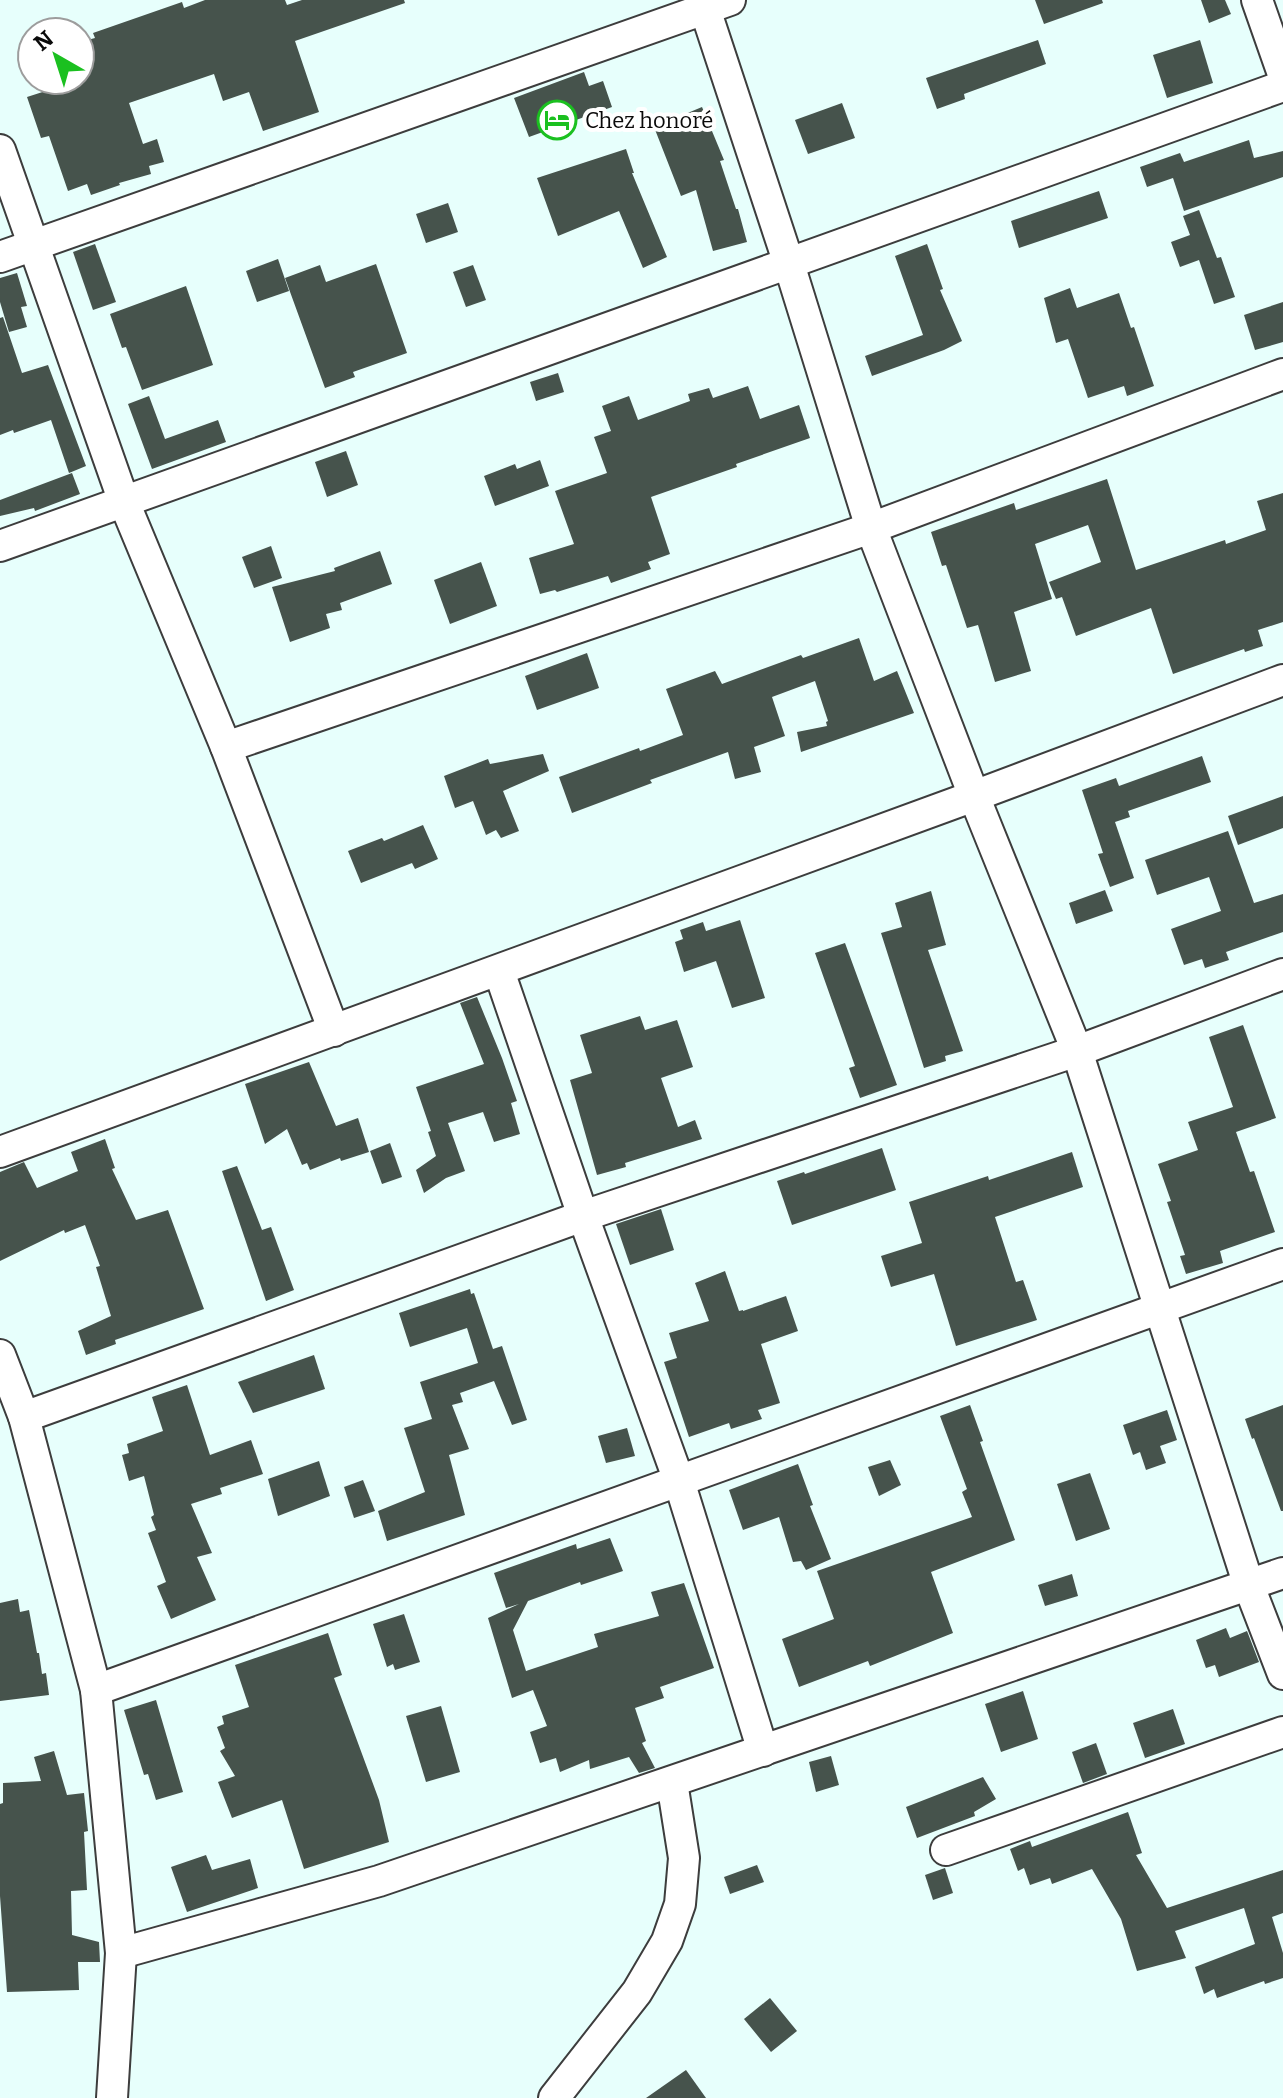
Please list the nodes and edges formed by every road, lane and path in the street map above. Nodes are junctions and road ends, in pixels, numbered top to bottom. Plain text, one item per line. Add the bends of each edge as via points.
1 (1257, 0) edge
2 (713, 3) edge
3 (1283, 74) edge
4 (1283, 86) edge
5 (0, 150) edge
6 (35, 245) junction
7 (0, 257) edge
8 (789, 264) junction
9 (1283, 374) edge
10 (124, 502) junction
11 (871, 528) junction
12 (0, 546) edge
13 (1283, 680) edge
14 (226, 747) junction
15 (974, 796) junction
16 (499, 971) junction
17 (1283, 974) edge
18 (334, 1031) junction
19 (1077, 1051) junction
20 (0, 1152) edge
21 (583, 1216) junction
22 (1283, 1264) edge
23 (1161, 1309) junction
24 (0, 1355) edge
25 (24, 1417) junction
26 (679, 1481) junction
27 (1283, 1573) edge
28 (1249, 1586) junction
29 (1283, 1674) edge
30 (96, 1690) junction
31 (1283, 1732) edge
32 (763, 1751) junction
33 (672, 1782) junction
34 (946, 1850) dead end
35 (121, 1953) junction
36 (112, 2098) edge
37 (554, 2098) edge

1 - 3 street
2 - 6 street
2 - 8 street
4 - 8 street
5 - 6 street
6 - 7 street
6 - 10 street
8 - 10 street
8 - 11 street
9 - 11 street
10 - 12 street
10 - 14 street
11 - 14 street
11 - 15 street
13 - 15 street
14 - 18 street
15 - 16 street
15 - 19 street
16 - 18 street
16 - 21 street
17 - 19 street
18 - 20 street
19 - 21 street
19 - 23 street
21 - 25 street
21 - 26 street
22 - 23 street
23 - 26 street
23 - 28 street
24 - 25 street
25 - 30 street
26 - 30 street
26 - 32 street
27 - 28 street
28 - 29 street
28 - 32 street
30 - 35 street
31 - 34 street
32 - 33 street
33 - 35 street via 379,1881
33 - 37 street via 684,1858 680,1904 667,1941 637,1992
35 - 36 street

